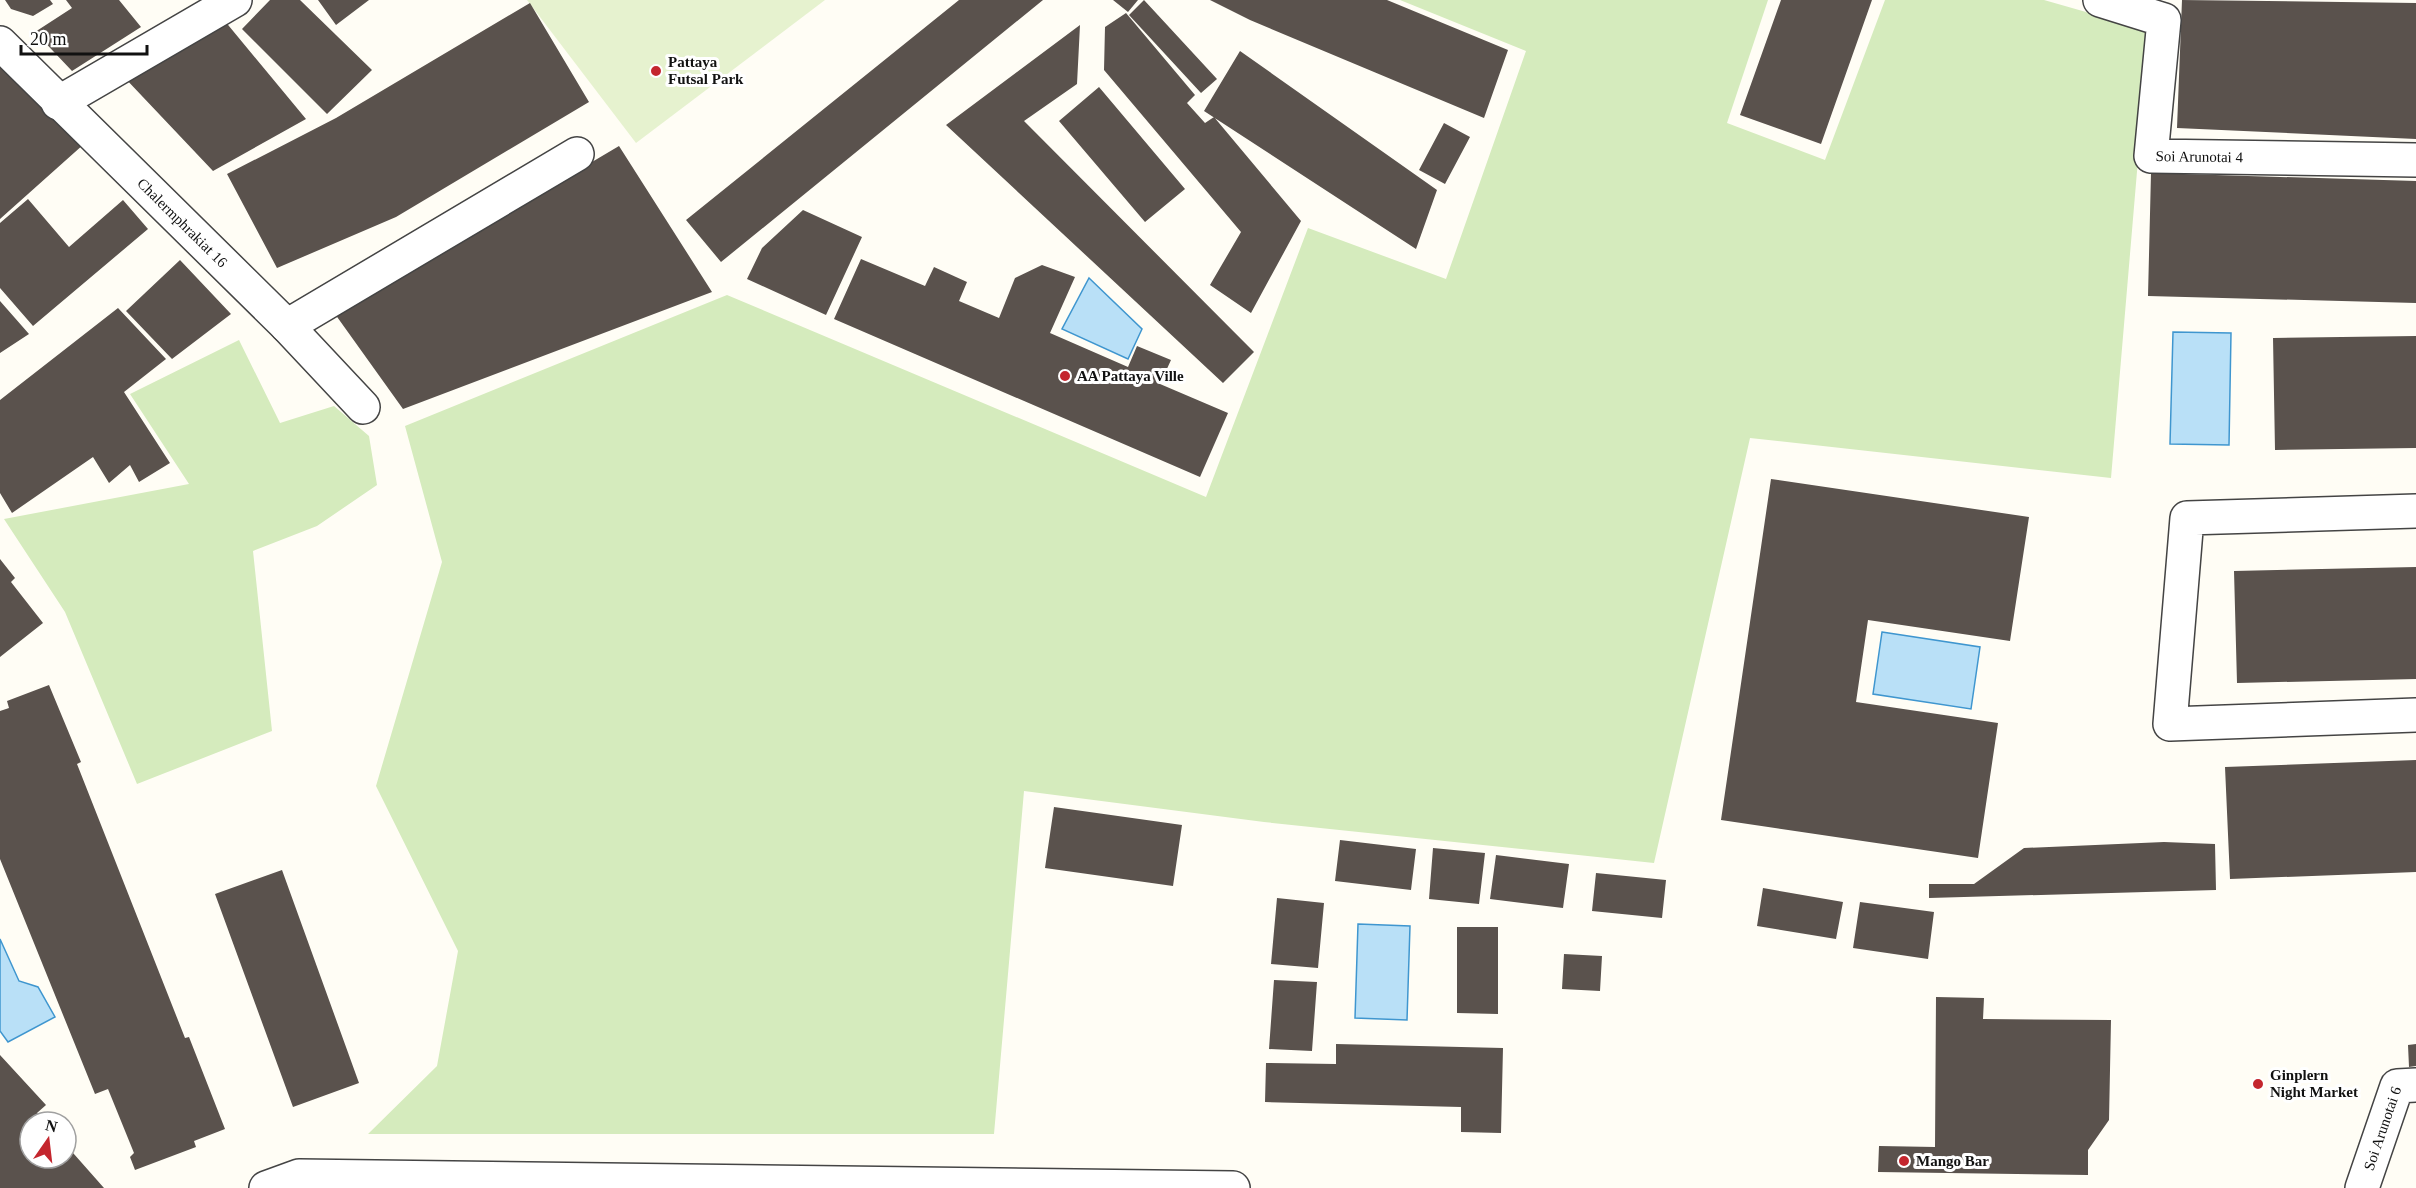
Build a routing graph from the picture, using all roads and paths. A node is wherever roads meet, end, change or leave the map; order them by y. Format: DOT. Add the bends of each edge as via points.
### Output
graph roads {
  1 [pos="235,0"];
  2 [pos="2100,0"];
  3 [pos="0,44"];
  4 [pos="58,103"];
  5 [pos="577,154"];
  6 [pos="2416,160"];
  7 [pos="287,326"];
  8 [pos="363,407"];
  9 [pos="2416,511"];
  10 [pos="2416,715"];
  11 [pos="2416,1085"];
  12 [pos="266,1188"];
  13 [pos="1233,1188"];
  14 [pos="2362,1188"];
  1 -- 4 [label="street"];
  2 -- 6 [label="street, Soi Arunotai 4" via="2164,20 2151,156"];
  3 -- 4 [label="street, Chalermphrakiat 16"];
  4 -- 7 [label="street, Chalermphrakiat 16"];
  5 -- 7 [label="street"];
  7 -- 8 [label="street, Chalermphrakiat 16"];
  9 -- 10 [label="street" via="2187,518 2170,724"];
  11 -- 14 [label="street, Soi Arunotai 6" via="2397,1086"];
  12 -- 13 [label="street" via="299,1176"];
}
